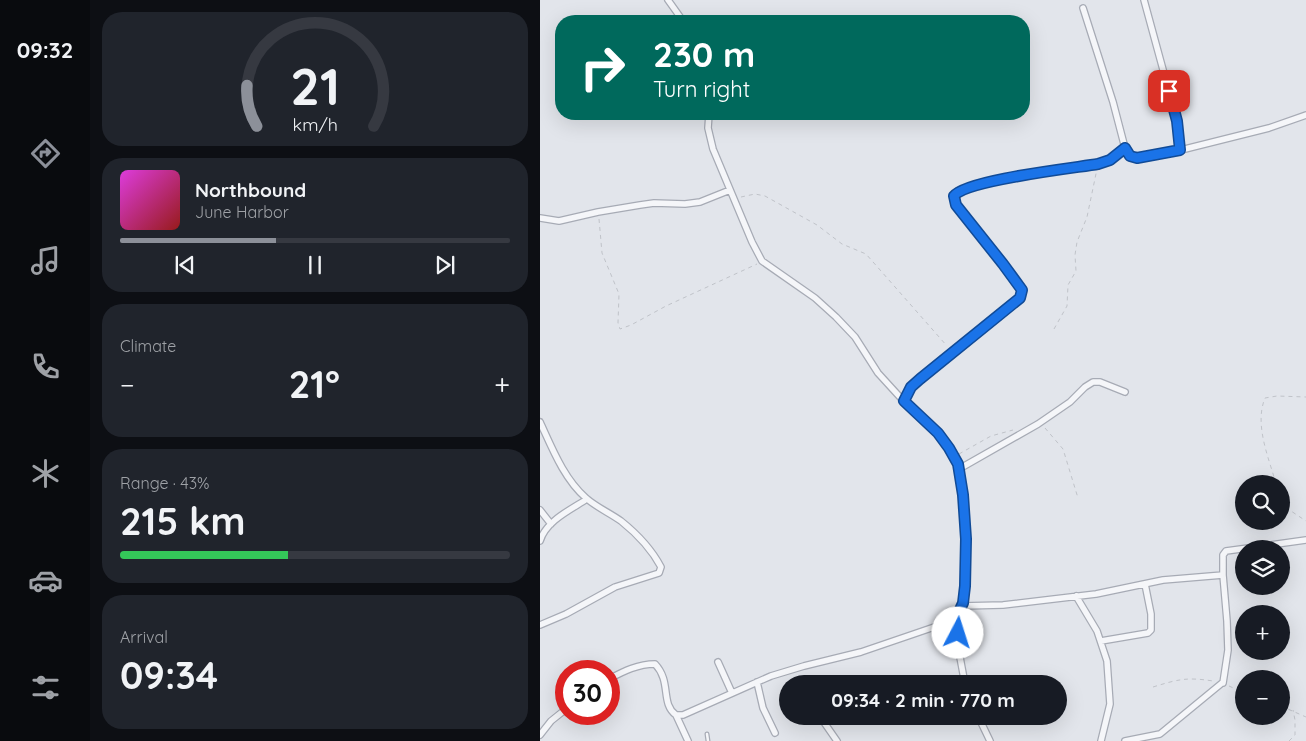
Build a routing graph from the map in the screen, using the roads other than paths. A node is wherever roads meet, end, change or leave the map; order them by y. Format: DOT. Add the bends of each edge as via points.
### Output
graph roads {
  1 [pos="668,0"];
  2 [pos="1144,0"];
  3 [pos="1083,8"];
  4 [pos="679,15"];
  5 [pos="1306,116"];
  6 [pos="709,120"];
  7 [pos="1125,148"];
  8 [pos="1180,150"];
  9 [pos="730,190"];
  10 [pos="540,218"];
  11 [pos="891,388"];
  12 [pos="910,389"];
  13 [pos="1126,392"];
  14 [pos="904,401"];
  15 [pos="540,422"];
  16 [pos="959,469"];
  17 [pos="587,499"];
  18 [pos="540,510"];
  19 [pos="550,524"];
  20 [pos="1306,540"];
  21 [pos="540,541"];
  22 [pos="1223,575"];
  23 [pos="1145,584"];
  24 [pos="1076,596"];
  25 [pos="962,606"];
  26 [pos="958,614"];
  27 [pos="540,625"];
  28 [pos="1101,641"];
  29 [pos="718,662"];
  30 [pos="620,672"];
  31 [pos="963,675"];
  32 [pos="757,682"];
  33 [pos="732,692"];
  34 [pos="676,715"];
  35 [pos="555,719"];
  36 [pos="826,725"];
  37 [pos="982,725"];
  38 [pos="775,733"];
  39 [pos="707,734"];
  40 [pos="540,735"];
  41 [pos="688,741"];
  42 [pos="708,741"];
  43 [pos="837,741"];
  44 [pos="990,741"];
  45 [pos="1101,741"];
  46 [pos="1125,741"];
  1 -- 4 [label="street"];
  2 -- 8 [label="street" via="1177,121"];
  3 -- 7 [label="street"];
  5 -- 8 [label="street"];
  6 -- 9 [label="street" via="714,149"];
  7 -- 8 [label="street" via="1130,156 1137,158"];
  7 -- 12 [label="street" via="1110,160 1098,164 1015,176 957,191 954,196 956,205 1013,277 1022,294"];
  9 -- 10 [label="street" via="700,202 654,203 559,221"];
  9 -- 11 [label="street" via="762,261 798,285 836,317"];
  11 -- 12 [label="street"];
  11 -- 14 [label="street"];
  12 -- 14 [label="street"];
  13 -- 16 [label="street" via="1093,382 1038,424"];
  14 -- 16 [label="street" via="938,433"];
  15 -- 17 [label="street" via="560,464"];
  16 -- 25 [label="street" via="966,539"];
  17 -- 19 [label="street"];
  17 -- 27 [label="street" via="638,536 659,563 659,573 615,587"];
  18 -- 19 [label="street"];
  19 -- 21 [label="street"];
  20 -- 22 [label="street" via="1226,551"];
  22 -- 23 [label="street"];
  22 -- 46 [label="street" via="1228,621 1223,683 1160,734"];
  23 -- 24 [label="street"];
  23 -- 28 [label="street" via="1151,630"];
  24 -- 25 [label="street" via="1003,605"];
  24 -- 28 [label="street"];
  25 -- 26 [label="street"];
  26 -- 31 [label="street"];
  26 -- 32 [label="street" via="946,624"];
  28 -- 45 [label="street" via="1107,662 1110,704"];
  29 -- 33 [label="street"];
  30 -- 34 [label="street" via="643,664 655,664 662,671 668,704"];
  32 -- 33 [label="street"];
  32 -- 38 [label="street" via="763,708"];
  33 -- 34 [label="street" via="683,715"];
  34 -- 41 [label="street"];
  35 -- 40 [label="street"];
  36 -- 43 [label="street"];
  37 -- 44 [label="street"];
  39 -- 42 [label="lane"];
}
